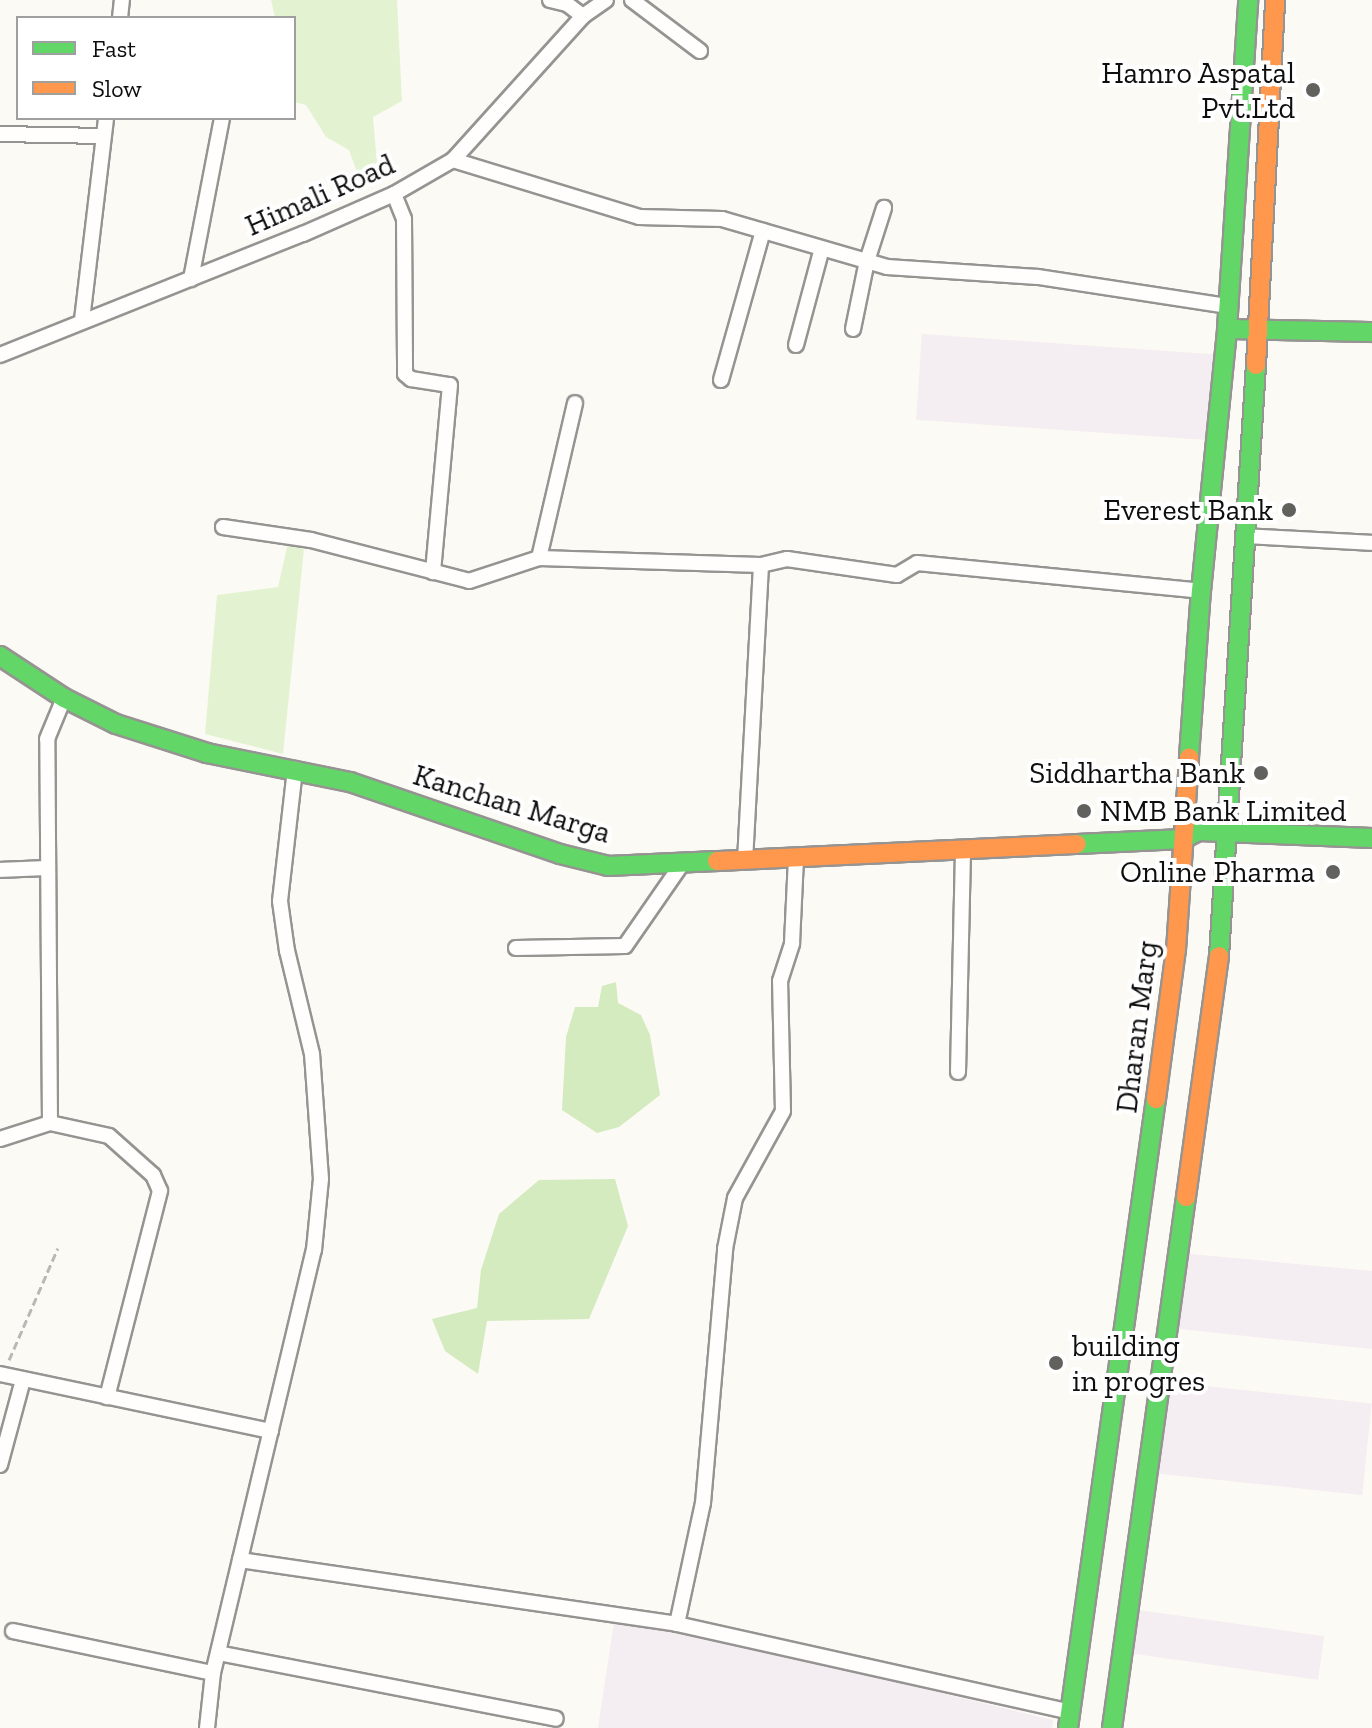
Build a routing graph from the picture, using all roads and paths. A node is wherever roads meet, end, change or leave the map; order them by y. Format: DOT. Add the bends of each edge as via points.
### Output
graph roads {
  1 [pos="550,0"];
  2 [pos="606,0"];
  3 [pos="632,0"];
  4 [pos="1248,0"];
  5 [pos="1275,0"];
  6 [pos="583,16"];
  7 [pos="700,51"];
  8 [pos="106,120"];
  9 [pos="222,120"];
  10 [pos="0,134"];
  11 [pos="103,136"];
  12 [pos="453,160"];
  13 [pos="394,194"];
  14 [pos="884,208"];
  15 [pos="763,231"];
  16 [pos="822,248"];
  17 [pos="867,261"];
  18 [pos="191,279"];
  19 [pos="1228,306"];
  20 [pos="82,320"];
  21 [pos="853,329"];
  22 [pos="1227,329"];
  23 [pos="1258,331"];
  24 [pos="1372,332"];
  25 [pos="796,345"];
  26 [pos="0,355"];
  27 [pos="721,380"];
  28 [pos="575,403"];
  29 [pos="223,527"];
  30 [pos="1244,536"];
  31 [pos="1372,543"];
  32 [pos="539,558"];
  33 [pos="761,565"];
  34 [pos="433,572"];
  35 [pos="1201,591"];
  36 [pos="0,656"];
  37 [pos="64,698"];
  38 [pos="295,769"];
  39 [pos="1225,831"];
  40 [pos="1372,838"];
  41 [pos="1183,839"];
  42 [pos="963,850"];
  43 [pos="796,859"];
  44 [pos="745,861"];
  45 [pos="681,865"];
  46 [pos="46,868"];
  47 [pos="0,870"];
  48 [pos="516,948"];
  49 [pos="958,1072"];
  50 [pos="50,1123"];
  51 [pos="0,1139"];
  52 [pos="58,1248"];
  53 [pos="2,1374"];
  54 [pos="23,1380"];
  55 [pos="107,1397"];
  56 [pos="271,1431"];
  57 [pos="0,1465"];
  58 [pos="240,1560"];
  59 [pos="677,1624"];
  60 [pos="13,1631"];
  61 [pos="218,1653"];
  62 [pos="213,1673"];
  63 [pos="556,1719"];
  64 [pos="1069,1720"];
  65 [pos="207,1728"];
  66 [pos="1112,1728"];
  1 -- 6 [label="street"];
  2 -- 6 [label="street, Himali Road"];
  3 -- 7 [label="street"];
  4 -- 19 [label="main road, Dharan Marg"];
  5 -- 23 [label="main road"];
  6 -- 12 [label="street, Himali Road"];
  8 -- 11 [label="street"];
  9 -- 18 [label="street"];
  10 -- 11 [label="street"];
  11 -- 20 [label="street"];
  12 -- 13 [label="street, Himali Road"];
  12 -- 15 [label="street" via="639,217 722,219"];
  13 -- 18 [label="street, Himali Road"];
  13 -- 34 [label="street" via="404,219 405,374 450,385"];
  14 -- 17 [label="street"];
  15 -- 16 [label="street"];
  15 -- 27 [label="street"];
  16 -- 17 [label="street"];
  16 -- 25 [label="street"];
  17 -- 19 [label="street" via="887,267 1038,277"];
  17 -- 21 [label="street"];
  18 -- 20 [label="street, Himali Road"];
  19 -- 22 [label="main road, Dharan Marg"];
  20 -- 26 [label="street, Himali Road"];
  22 -- 23 [label="main road"];
  22 -- 35 [label="main road, Dharan Marg"];
  23 -- 24 [label="main road"];
  23 -- 30 [label="main road"];
  28 -- 32 [label="street"];
  29 -- 34 [label="street" via="311,540"];
  30 -- 31 [label="street"];
  30 -- 39 [label="main road"];
  32 -- 33 [label="street"];
  32 -- 34 [label="street" via="469,581"];
  33 -- 35 [label="street" via="787,559 897,575 917,563"];
  33 -- 44 [label="street"];
  35 -- 41 [label="main road, Dharan Marg"];
  36 -- 37 [label="main road, Kanchan Marga"];
  37 -- 38 [label="main road, Kanchan Marga" via="116,724 207,753"];
  37 -- 46 [label="street" via="47,739"];
  38 -- 45 [label="main road, Kanchan Marga" via="608,866"];
  38 -- 56 [label="street" via="280,901 312,1054 321,1179 314,1250"];
  39 -- 40 [label="main road, Kanchan Marga"];
  39 -- 41 [label="main road, Kanchan Marga" via="1199,831"];
  39 -- 66 [label="main road" via="1220,950 1207,1063"];
  41 -- 42 [label="main road, Kanchan Marga"];
  41 -- 64 [label="main road, Dharan Marg" via="1176,950"];
  42 -- 43 [label="main road, Kanchan Marga"];
  42 -- 49 [label="street"];
  43 -- 44 [label="main road, Kanchan Marga"];
  43 -- 59 [label="street" via="792,943 780,981 783,1111 735,1198 725,1249 703,1503"];
  44 -- 45 [label="main road, Kanchan Marga"];
  45 -- 48 [label="street" via="625,946"];
  46 -- 47 [label="street"];
  46 -- 50 [label="street"];
  50 -- 51 [label="street"];
  50 -- 55 [label="street" via="109,1136 153,1175 160,1191"];
  52 -- 53 [label="path"];
  53 -- 54 [label="street"];
  54 -- 55 [label="street"];
  54 -- 57 [label="street"];
  55 -- 56 [label="street"];
  56 -- 58 [label="street"];
  58 -- 59 [label="street"];
  58 -- 61 [label="street"];
  59 -- 64 [label="street"];
  60 -- 62 [label="street"];
  61 -- 62 [label="street"];
  61 -- 63 [label="street"];
  62 -- 65 [label="street"];
}
